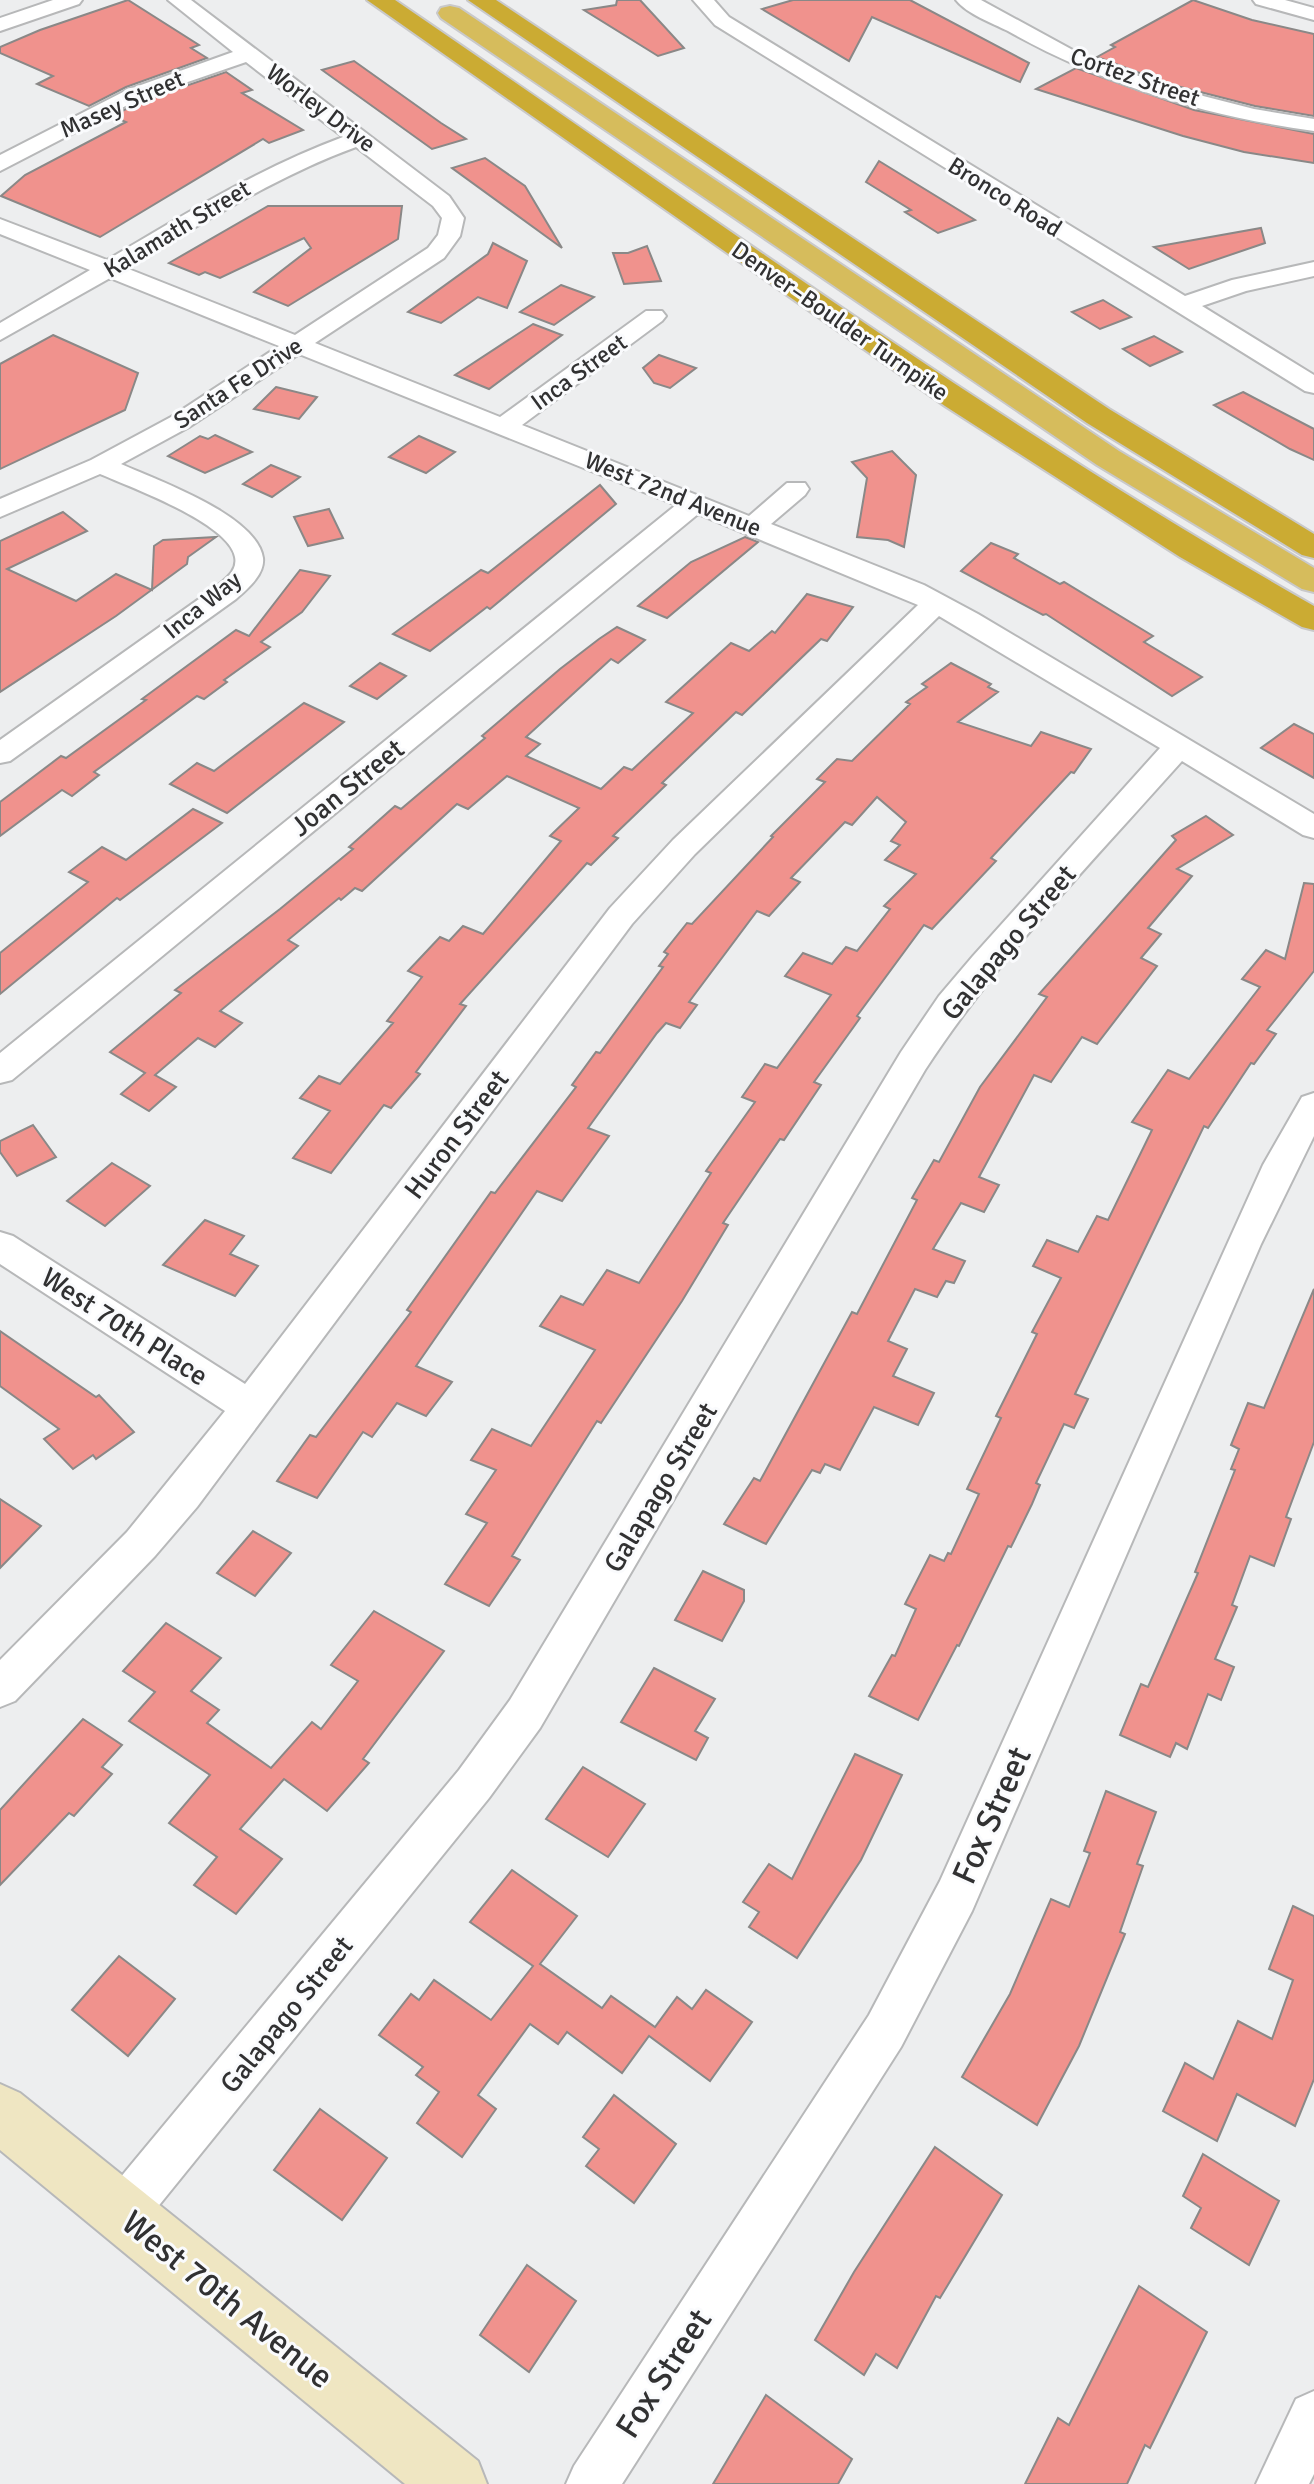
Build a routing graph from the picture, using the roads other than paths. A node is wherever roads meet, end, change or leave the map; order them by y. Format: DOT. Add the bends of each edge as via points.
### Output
graph roads {
  1 [pos="72,0"];
  2 [pos="178,0"];
  3 [pos="354,0"];
  4 [pos="379,0"];
  5 [pos="480,0"];
  6 [pos="703,0"];
  7 [pos="966,0"];
  8 [pos="1263,0"];
  9 [pos="438,4"];
  10 [pos="1314,14"];
  11 [pos="0,25"];
  12 [pos="248,54"];
  13 [pos="1314,125"];
  14 [pos="360,138"];
  15 [pos="0,164"];
  16 [pos="640,183"];
  17 [pos="453,224"];
  18 [pos="0,226"];
  19 [pos="1314,269"];
  20 [pos="109,270"];
  21 [pos="1183,305"];
  22 [pos="654,316"];
  23 [pos="0,333"];
  24 [pos="299,344"];
  25 [pos="1314,386"];
  26 [pos="503,427"];
  27 [pos="100,465"];
  28 [pos="796,489"];
  29 [pos="695,503"];
  30 [pos="0,509"];
  31 [pos="753,526"];
  32 [pos="1314,548"];
  33 [pos="1314,582"];
  34 [pos="937,602"];
  35 [pos="1314,620"];
  36 [pos="1177,748"];
  37 [pos="0,754"];
  38 [pos="1314,828"];
  39 [pos="0,1071"];
  40 [pos="1314,1106"];
  41 [pos="0,1246"];
  42 [pos="250,1407"];
  43 [pos="0,1688"];
  44 [pos="0,2113"];
  45 [pos="122,2213"];
  46 [pos="1314,2417"];
  47 [pos="455,2484"];
  48 [pos="592,2484"];
  49 [pos="1282,2484"];
  1 -- 11 [label="street"];
  2 -- 12 [label="street, Worley Drive"];
  3 -- 16 [label="highway"];
  4 -- 16 [label="highway, Denver–Boulder Turnpike"];
  5 -- 32 [label="highway" via="1087,410"];
  6 -- 21 [label="street, Bronco Road" via="722,21"];
  7 -- 13 [label="street, Cortez Street" via="1107,72 1201,101"];
  8 -- 10 [label="street"];
  9 -- 33 [label="highway" via="1108,458"];
  12 -- 14 [label="street, Worley Drive"];
  12 -- 15 [label="street, Masey Street" via="122,99"];
  14 -- 17 [label="street, Worley Drive" via="441,201"];
  14 -- 20 [label="street, Kalamath Street" via="286,166"];
  16 -- 35 [label="highway, Denver–Boulder Turnpike" via="1023,445"];
  17 -- 24 [label="street, Santa Fe Drive" via="436,253"];
  18 -- 20 [label="street, West 72nd Avenue"];
  19 -- 21 [label="street" via="1240,285"];
  20 -- 23 [label="street, Kalamath Street"];
  20 -- 24 [label="street, West 72nd Avenue"];
  21 -- 25 [label="street, Bronco Road"];
  22 -- 26 [label="street, Inca Street"];
  24 -- 26 [label="street, West 72nd Avenue"];
  24 -- 27 [label="street, Santa Fe Drive" via="210,403"];
  26 -- 29 [label="street, West 72nd Avenue"];
  27 -- 30 [label="street, Santa Fe Drive"];
  27 -- 37 [label="street, Inca Way" via="228,529 247,547 247,571 226,593"];
  28 -- 31 [label="street"];
  29 -- 31 [label="street, West 72nd Avenue"];
  29 -- 39 [label="street, Joan Street"];
  31 -- 34 [label="street, West 72nd Avenue"];
  34 -- 36 [label="street, West 72nd Avenue"];
  34 -- 42 [label="street, Huron Street" via="684,847 621,916"];
  36 -- 38 [label="street, West 72nd Avenue"];
  36 -- 45 [label="street, Galapago Street" via="951,1004 525,1714 474,1784"];
  40 -- 48 [label="street, Fox Street" via="1243,1244 956,1896 885,2031"];
  41 -- 42 [label="street, West 70th Place"];
  42 -- 43 [label="street, Huron Street" via="141,1544"];
  44 -- 45 [label="main road, West 70th Avenue"];
  45 -- 47 [label="main road, West 70th Avenue"];
  46 -- 49 [label="street"];
}
